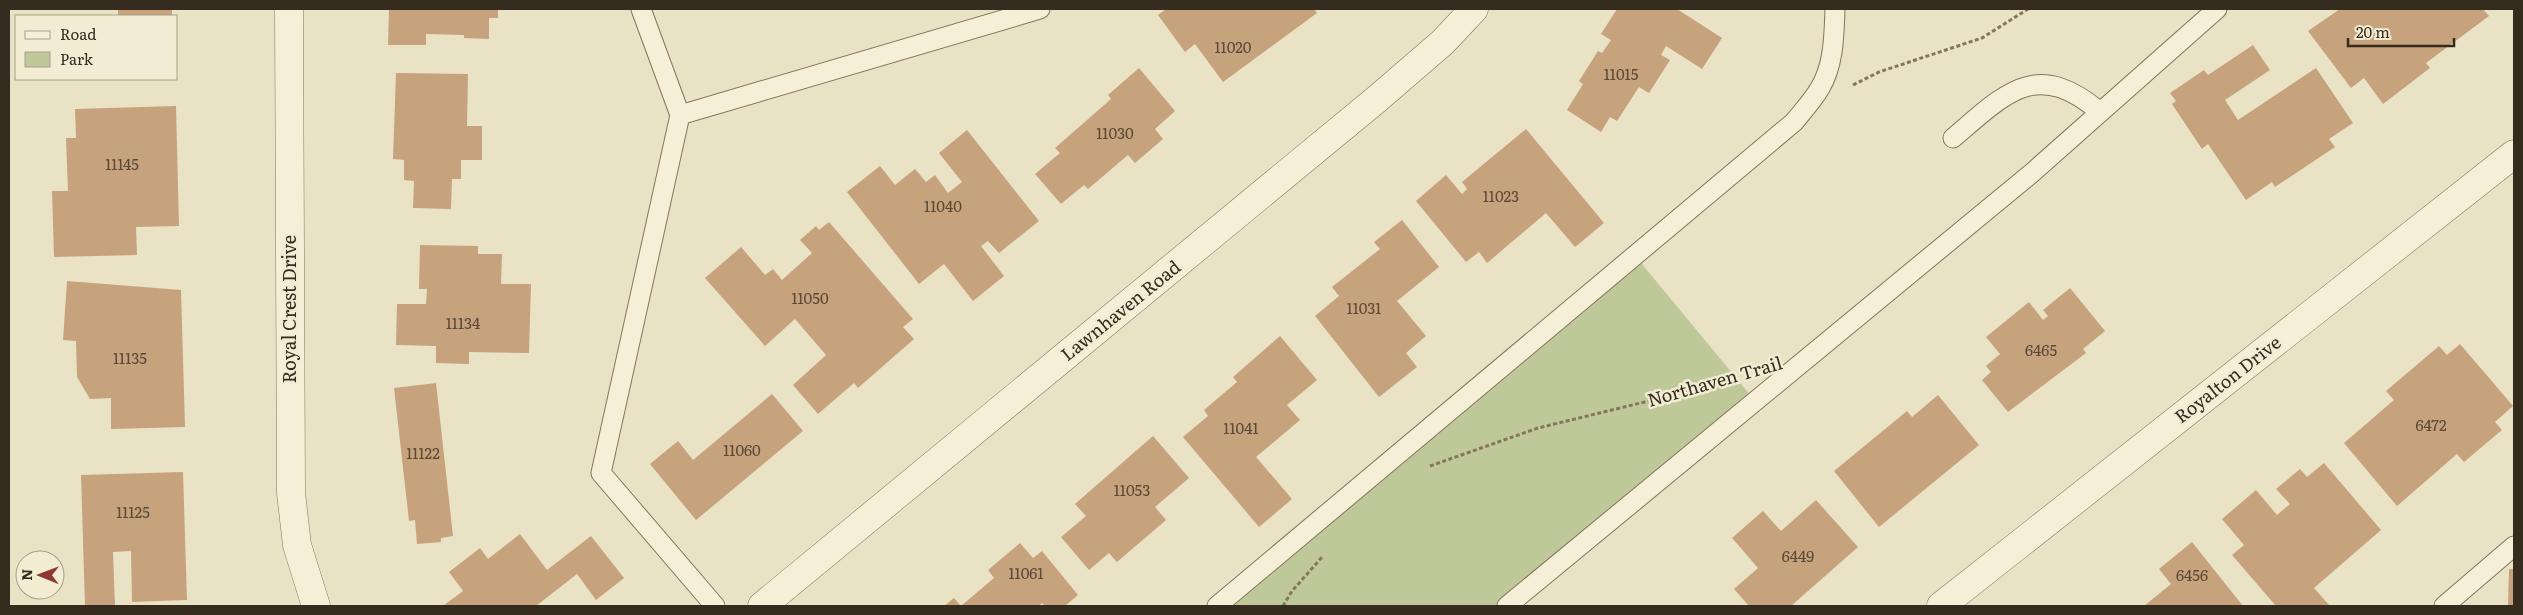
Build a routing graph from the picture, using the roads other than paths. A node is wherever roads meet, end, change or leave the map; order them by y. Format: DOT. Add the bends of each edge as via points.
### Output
graph roads {
  1 [pos="289,9"];
  2 [pos="641,9"];
  3 [pos="1040,9"];
  4 [pos="1474,9"];
  5 [pos="1835,9"];
  6 [pos="2217,9"];
  7 [pos="2100,112"];
  8 [pos="680,115"];
  9 [pos="1953,138"];
  10 [pos="2514,154"];
  11 [pos="2514,546"];
  12 [pos="1954,602"];
  13 [pos="316,606"];
  14 [pos="715,606"];
  15 [pos="762,606"];
  16 [pos="1217,606"];
  17 [pos="1507,606"];
  18 [pos="2444,606"];
  1 -- 13 [label="street, Royal Crest Drive" via="291,493 297,545"];
  2 -- 8 [label="lane"];
  3 -- 8 [label="lane"];
  4 -- 15 [label="street, Lawnhaven Road" via="1443,42 1377,99"];
  5 -- 16 [label="lane" via="1830,63 1821,87 1794,122"];
  6 -- 7 [label="lane"];
  7 -- 9 [label="lane" via="2057,85 2026,85 1998,100"];
  7 -- 17 [label="lane" via="2033,172"];
  8 -- 14 [label="lane" via="601,473"];
  10 -- 12 [label="street, Royalton Drive"];
  11 -- 18 [label="lane"];
}
